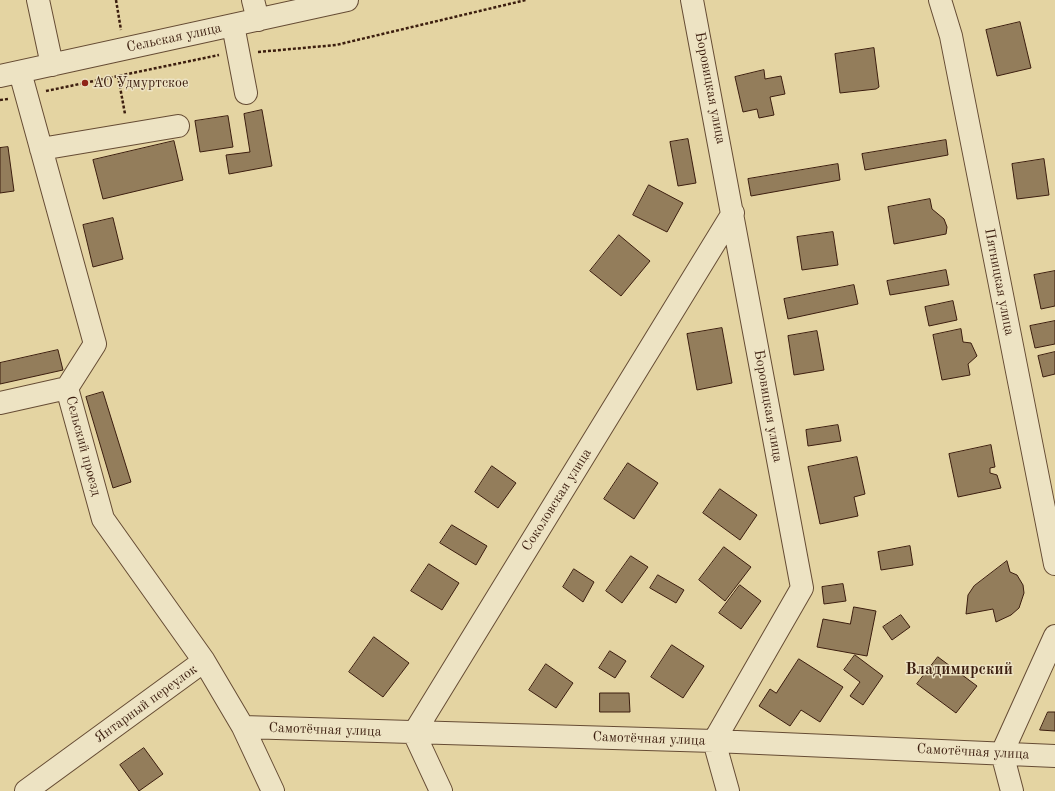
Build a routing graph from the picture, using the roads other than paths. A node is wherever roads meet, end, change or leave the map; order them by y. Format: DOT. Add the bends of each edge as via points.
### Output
graph roads {
  1 [pos="38,0"];
  2 [pos="347,0"];
  3 [pos="692,0"];
  4 [pos="940,0"];
  5 [pos="256,10"];
  6 [pos="233,25"];
  7 [pos="52,65"];
  8 [pos="10,74"];
  9 [pos="246,93"];
  10 [pos="178,126"];
  11 [pos="41,149"];
  12 [pos="733,213"];
  13 [pos="67,388"];
  14 [pos="0,404"];
  15 [pos="1055,564"];
  16 [pos="1055,636"];
  17 [pos="204,661"];
  18 [pos="243,727"];
  19 [pos="414,733"];
  20 [pos="714,741"];
  21 [pos="1002,753"];
  22 [pos="1055,756"];
  23 [pos="26,791"];
  24 [pos="273,791"];
  25 [pos="441,791"];
  26 [pos="728,791"];
  27 [pos="1012,791"];
  1 -- 7 [label="street"];
  2 -- 5 [label="street, Сельская улица"];
  3 -- 12 [label="street, Боровицкая улица"];
  4 -- 15 [label="street, Пятницкая улица" via="951,36"];
  5 -- 6 [label="street, Сельская улица"];
  6 -- 7 [label="street, Сельская улица"];
  6 -- 9 [label="street"];
  7 -- 8 [label="street, Сельская улица"];
  8 -- 11 [label="street, Сельский проезд" via="26,96"];
  10 -- 11 [label="street"];
  11 -- 13 [label="street, Сельский проезд" via="95,344"];
  12 -- 19 [label="street, Соколовская улица"];
  12 -- 20 [label="street, Боровицкая улица" via="802,588"];
  13 -- 14 [label="street"];
  13 -- 17 [label="street, Сельский проезд" via="102,519"];
  16 -- 21 [label="street"];
  17 -- 18 [label="street, Янтарный переулок"];
  17 -- 23 [label="street, Янтарный переулок"];
  18 -- 19 [label="street, Самотёчная улица"];
  18 -- 24 [label="street, Янтарный переулок"];
  19 -- 20 [label="street, Самотёчная улица"];
  19 -- 25 [label="street"];
  20 -- 21 [label="street, Самотёчная улица"];
  20 -- 26 [label="street"];
  21 -- 22 [label="street, Самотёчная улица"];
  21 -- 27 [label="street"];
}
